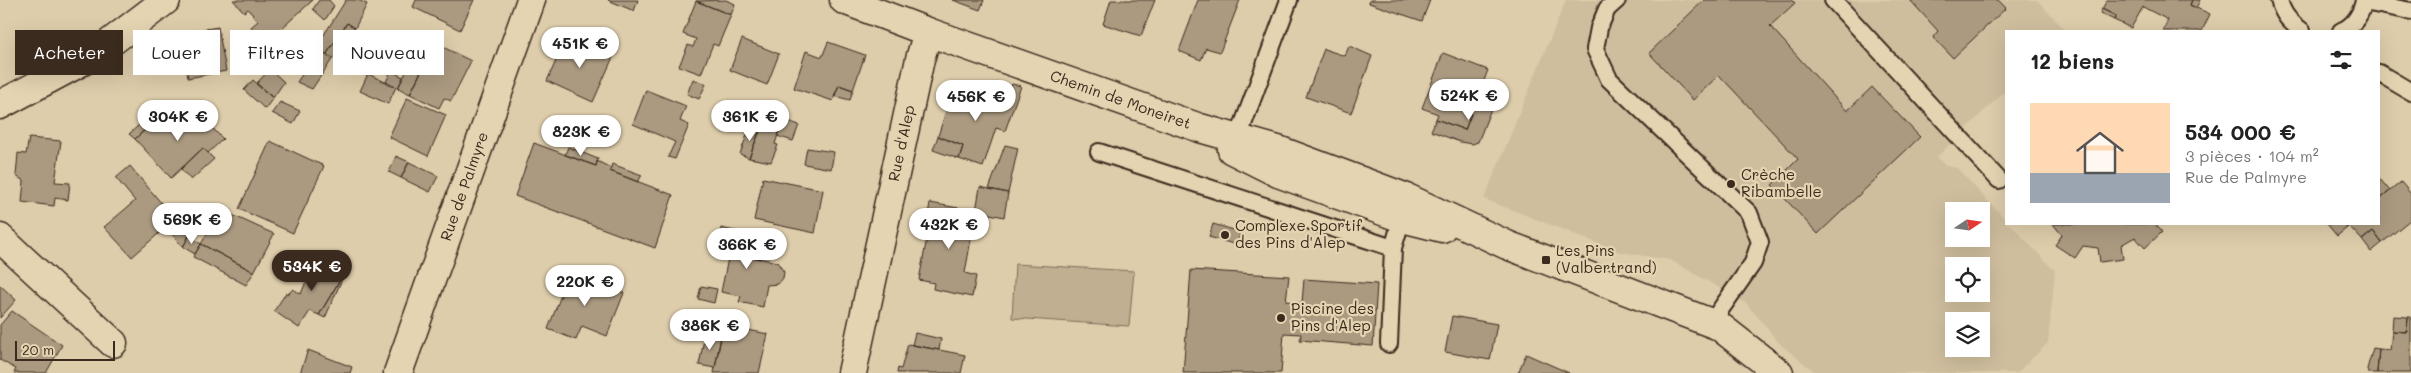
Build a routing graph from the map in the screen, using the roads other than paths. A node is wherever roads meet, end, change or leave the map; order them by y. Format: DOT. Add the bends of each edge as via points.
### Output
graph roads {
  1 [pos="166,0"];
  2 [pos="531,0"];
  3 [pos="844,0"];
  4 [pos="1289,0"];
  5 [pos="1617,0"];
  6 [pos="1833,0"];
  7 [pos="2279,0"];
  8 [pos="2364,1"];
  9 [pos="2411,11"];
  10 [pos="2300,30"];
  11 [pos="2345,30"];
  12 [pos="928,32"];
  13 [pos="2380,73"];
  14 [pos="2411,92"];
  15 [pos="0,105"];
  16 [pos="1236,144"];
  17 [pos="1099,152"];
  18 [pos="1999,180"];
  19 [pos="1402,218"];
  20 [pos="0,238"];
  21 [pos="1507,245"];
  22 [pos="1393,248"];
  23 [pos="1711,323"];
  24 [pos="113,344"];
  25 [pos="1389,344"];
  26 [pos="398,373"];
  27 [pos="852,373"];
  28 [pos="1779,373"];
  1 -- 15 [label="main road" via="94,55"];
  2 -- 26 [label="main road, Rue de Palmyre"];
  3 -- 12 [label="main road, Chemin de Moneiret"];
  4 -- 16 [label="lane"];
  5 -- 23 [label="lane" via="1607,9 1595,49 1609,79 1749,213 1760,242 1753,263"];
  6 -- 18 [label="lane"];
  7 -- 10 [label="lane" via="2282,12"];
  8 -- 9 [label="lane"];
  8 -- 11 [label="lane" via="2354,22"];
  12 -- 16 [label="main road, Chemin de Moneiret" via="1200,128"];
  12 -- 27 [label="main road, Rue d'Alep"];
  13 -- 14 [label="lane"];
  16 -- 19 [label="main road, Chemin de Moneiret" via="1278,173"];
  16 -- 21 [label="main road, Chemin de Moneiret" via="1281,151 1407,198"];
  17 -- 22 [label="lane"];
  19 -- 21 [label="main road, Chemin de Moneiret"];
  19 -- 22 [label="lane"];
  20 -- 24 [label="main road"];
  21 -- 23 [label="main road, Chemin de Moneiret"];
  22 -- 25 [label="lane"];
  23 -- 28 [label="main road, Chemin de Moneiret"];
}
